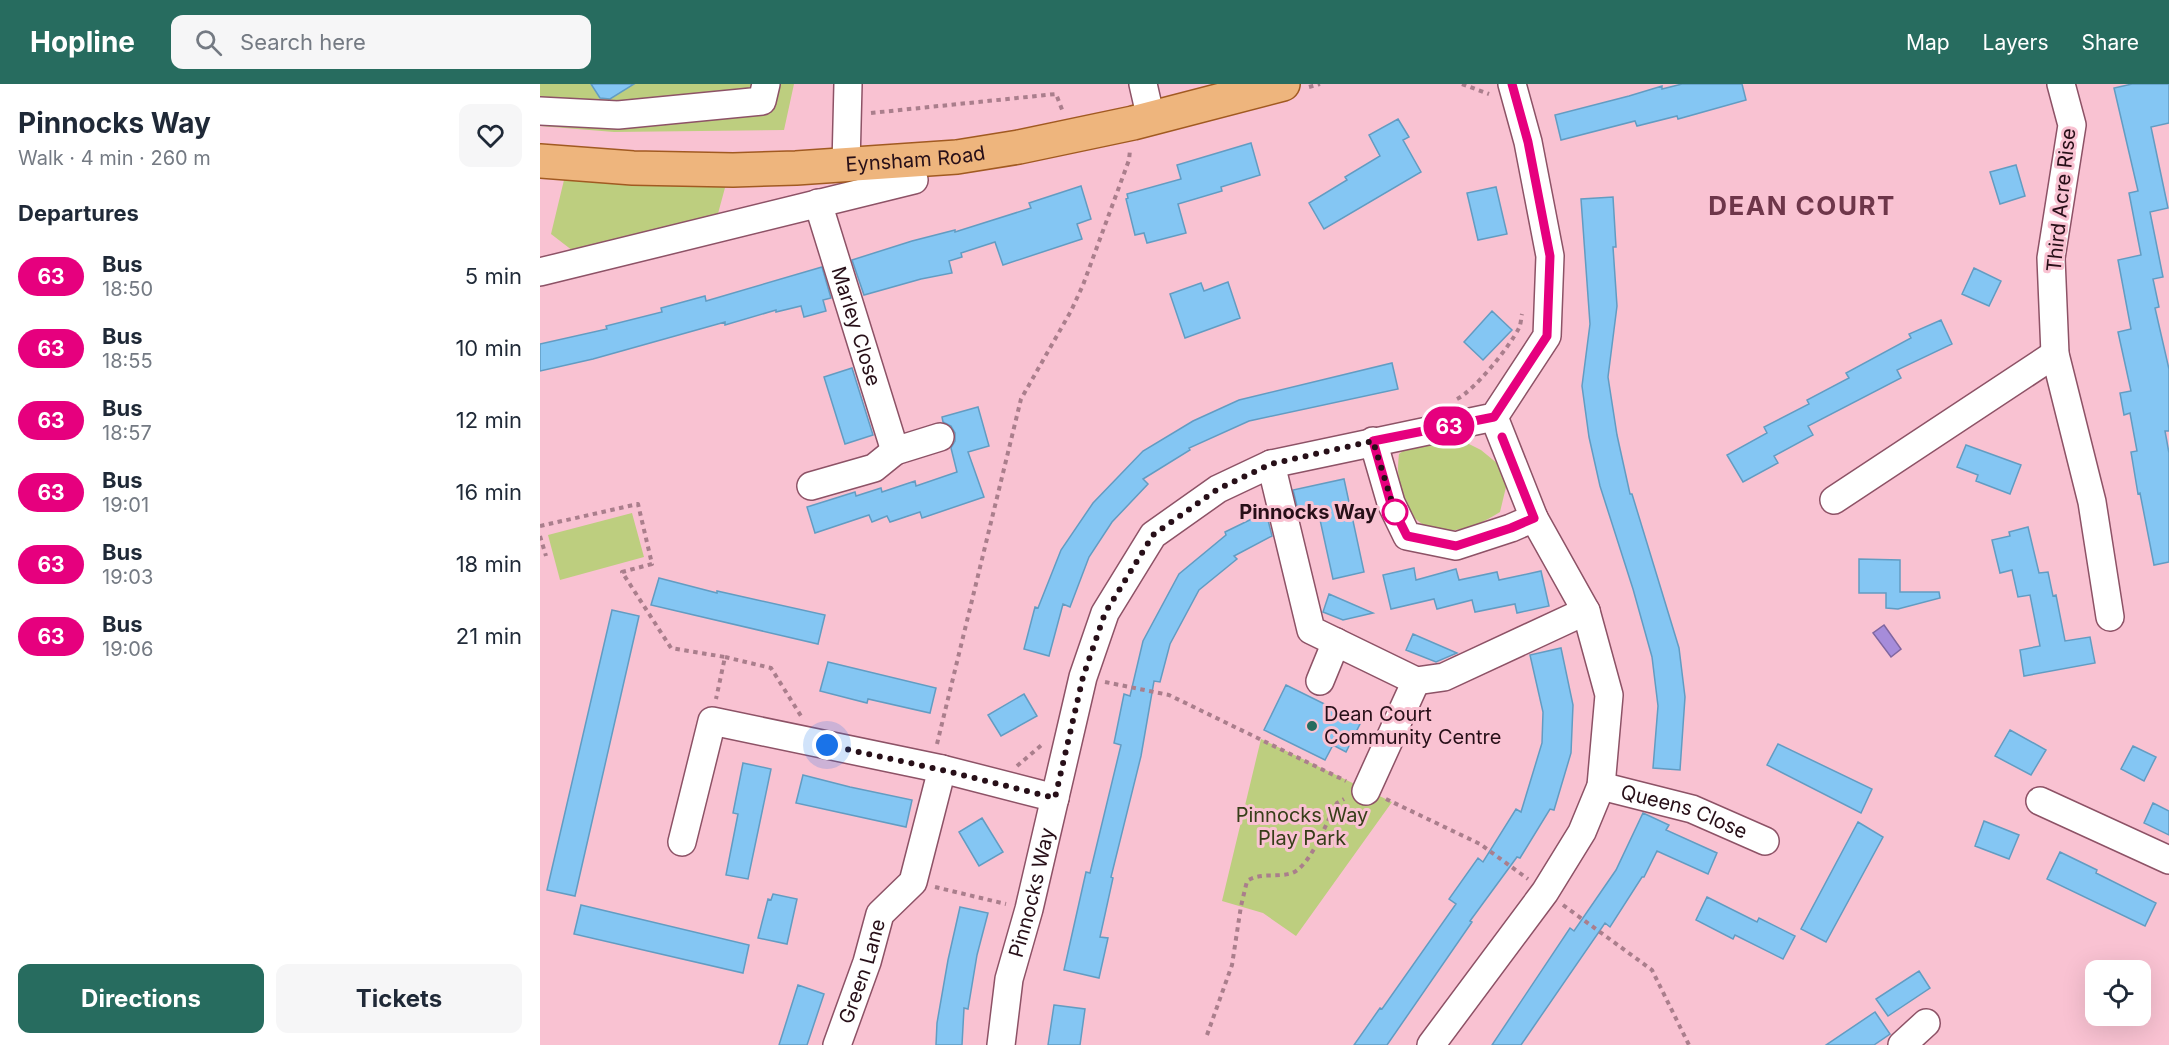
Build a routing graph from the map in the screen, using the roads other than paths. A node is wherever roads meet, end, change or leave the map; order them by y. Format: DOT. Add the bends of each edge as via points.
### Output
graph roads {
  1 [pos="766,84"];
  2 [pos="849,84"];
  3 [pos="1143,84"];
  4 [pos="1283,84"];
  5 [pos="1512,84"];
  6 [pos="2061,84"];
  7 [pos="540,111"];
  8 [pos="1142,121"];
  9 [pos="540,161"];
  10 [pos="846,165"];
  11 [pos="914,180"];
  12 [pos="818,203"];
  13 [pos="540,272"];
  14 [pos="2055,354"];
  15 [pos="1494,417"];
  16 [pos="940,437"];
  17 [pos="1373,441"];
  18 [pos="895,451"];
  19 [pos="1271,464"];
  20 [pos="812,486"];
  21 [pos="1834,500"];
  22 [pos="1534,518"];
  23 [pos="1586,611"];
  24 [pos="2110,617"];
  25 [pos="1336,642"];
  26 [pos="1320,681"];
  27 [pos="1416,681"];
  28 [pos="942,770"];
  29 [pos="1601,786"];
  30 [pos="1366,791"];
  31 [pos="1055,798"];
  32 [pos="2040,801"];
  33 [pos="1766,841"];
  34 [pos="682,842"];
  35 [pos="2169,860"];
  36 [pos="1926,1023"];
  37 [pos="837,1045"];
  38 [pos="1002,1045"];
  39 [pos="1431,1045"];
  40 [pos="1902,1045"];
  1 -- 7 [label="street" via="762,101 618,115"];
  2 -- 10 [label="street"];
  3 -- 8 [label="street"];
  4 -- 8 [label="main road, Eynsham Road"];
  5 -- 15 [label="street" via="1528,142 1550,256 1547,336"];
  6 -- 14 [label="street, Third Acre Rise" via="2072,125 2051,258"];
  8 -- 10 [label="main road, Eynsham Road" via="957,157"];
  9 -- 10 [label="main road, Eynsham Road" via="689,170"];
  11 -- 12 [label="street, Eynsham Road"];
  12 -- 13 [label="street, Eynsham Road"];
  12 -- 18 [label="street, Marley Close"];
  14 -- 21 [label="street"];
  14 -- 24 [label="street, Third Acre Rise" via="2092,502"];
  15 -- 17 [label="street, Pinnocks Way"];
  15 -- 22 [label="street"];
  16 -- 18 [label="street"];
  17 -- 19 [label="street, Pinnocks Way"];
  17 -- 22 [label="street" via="1391,504 1407,536 1456,546"];
  18 -- 20 [label="street" via="874,468"];
  19 -- 25 [label="street" via="1311,630"];
  19 -- 31 [label="street, Pinnocks Way" via="1218,489 1153,535 1105,613 1083,677"];
  22 -- 23 [label="street"];
  23 -- 27 [label="street" via="1444,677"];
  23 -- 29 [label="street" via="1609,695"];
  25 -- 26 [label="street"];
  25 -- 27 [label="street"];
  27 -- 30 [label="street"];
  28 -- 31 [label="street"];
  28 -- 34 [label="street" via="712,721"];
  28 -- 37 [label="street, Green Lane" via="914,882 880,914"];
  29 -- 33 [label="street, Queens Close" via="1692,809"];
  29 -- 39 [label="street" via="1582,832 1545,892"];
  31 -- 38 [label="street, Pinnocks Way" via="1009,979"];
  32 -- 35 [label="street"];
  36 -- 40 [label="street"];
}
